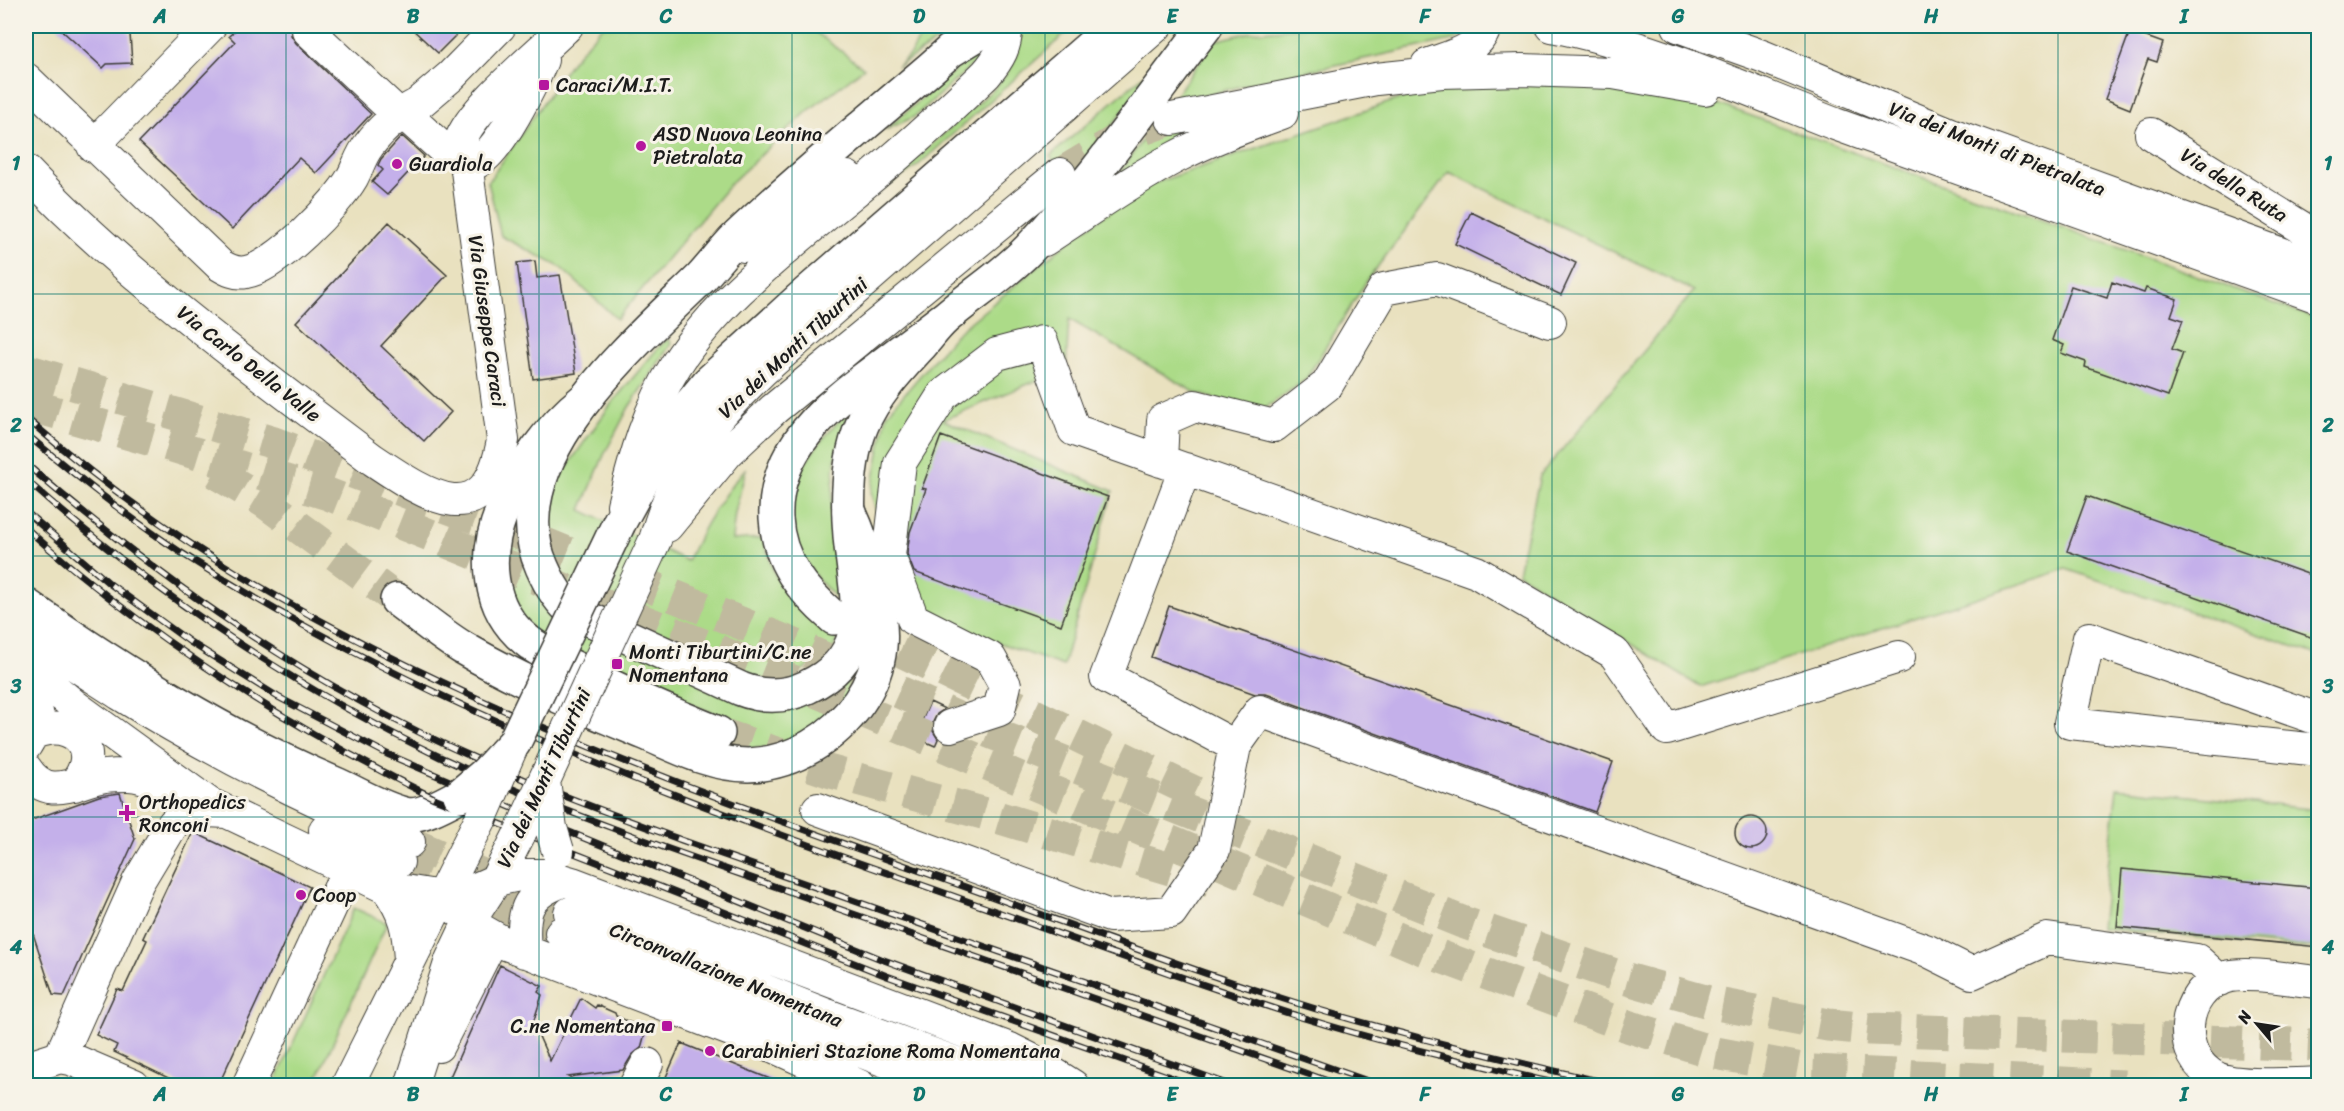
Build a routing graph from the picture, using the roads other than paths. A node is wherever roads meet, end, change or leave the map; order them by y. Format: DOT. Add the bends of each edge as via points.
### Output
graph roads {
  1 [pos="210,26"];
  2 [pos="500,26"];
  3 [pos="1006,26"];
  4 [pos="1114,26"];
  5 [pos="1156,26"];
  6 [pos="1206,26"];
  7 [pos="1552,26"];
  8 [pos="1678,26"];
  9 [pos="1485,29"];
  10 [pos="308,30"];
  11 [pos="979,33"];
  12 [pos="557,36"];
  13 [pos="1387,78"];
  14 [pos="26,79"];
  15 [pos="411,113"];
  16 [pos="1810,114"];
  17 [pos="1172,119"];
  18 [pos="924,129"];
  19 [pos="2151,134"];
  20 [pos="93,146"];
  21 [pos="455,153"];
  22 [pos="26,171"];
  23 [pos="1060,174"];
  24 [pos="2319,234"];
  25 [pos="1026,251"];
  26 [pos="2319,267"];
  27 [pos="702,277"];
  28 [pos="2319,297"];
  29 [pos="942,320"];
  30 [pos="1550,322"];
  31 [pos="585,399"];
  32 [pos="1173,465"];
  33 [pos="493,477"];
  34 [pos="849,511"];
  35 [pos="619,523"];
  36 [pos="655,540"];
  37 [pos="397,600"];
  38 [pos="26,605"];
  39 [pos="834,618"];
  40 [pos="26,630"];
  41 [pos="26,657"];
  42 [pos="1899,657"];
  43 [pos="26,665"];
  44 [pos="26,698"];
  45 [pos="2319,719"];
  46 [pos="950,726"];
  47 [pos="718,733"];
  48 [pos="28,740"];
  49 [pos="1234,746"];
  50 [pos="2319,750"];
  51 [pos="26,769"];
  52 [pos="118,776"];
  53 [pos="544,782"];
  54 [pos="66,787"];
  55 [pos="26,800"];
  56 [pos="471,806"];
  57 [pos="216,807"];
  58 [pos="818,809"];
  59 [pos="400,852"];
  60 [pos="348,870"];
  61 [pos="496,880"];
  62 [pos="138,882"];
  63 [pos="442,897"];
  64 [pos="566,903"];
  65 [pos="481,929"];
  66 [pos="525,952"];
  67 [pos="410,959"];
  68 [pos="2219,980"];
  69 [pos="2319,982"];
  70 [pos="60,1057"];
  71 [pos="26,1068"];
  72 [pos="816,1075"];
  73 [pos="414,1079"];
  74 [pos="940,1083"];
  75 [pos="2319,1083"];
  76 [pos="134,1086"];
  77 [pos="248,1086"];
  78 [pos="347,1086"];
  79 [pos="860,1086"];
  80 [pos="1018,1086"];
  81 [pos="1073,1086"];
  1 -- 20 [label="street"];
  2 -- 15 [label="street"];
  3 -- 18 [label="street" via="1004,46 992,67"];
  4 -- 35 [label="main road, Via dei Monti Tiburtini" via="708,383 671,428"];
  5 -- 36 [label="street, Via dei Monti Tiburtini" via="731,401 708,427 682,468"];
  6 -- 25 [label="main road" via="1091,179"];
  7 -- 16 [label="street, Via dei Monti di Pietralata" via="1670,60"];
  8 -- 26 [label="street, Via dei Monti di Pietralata" via="1762,56 1951,134"];
  9 -- 13 [label="street" via="1469,48"];
  10 -- 15 [label="street"];
  11 -- 27 [label="main road" via="932,66 755,221"];
  12 -- 21 [label="street" via="490,151 477,163"];
  13 -- 16 [label="street, Via dei Monti di Pietralata" via="1522,70 1613,73 1695,86"];
  13 -- 17 [label="street"];
  13 -- 25 [label="street" via="1247,125 1178,156"];
  14 -- 20 [label="street"];
  15 -- 20 [label="street" via="369,145 338,198 298,239 259,267 245,272 232,272 220,265"];
  15 -- 21 [label="street"];
  16 -- 28 [label="street, Via dei Monti di Pietralata"];
  18 -- 27 [label="street" via="786,216"];
  18 -- 35 [label="street" via="738,291 697,336 677,364 651,414 633,463"];
  19 -- 24 [label="street, Via della Ruta" via="2304,229"];
  21 -- 33 [label="street, Via Giuseppe Caraci" via="503,440"];
  22 -- 33 [label="street, Via Carlo Della Valle" via="131,272 386,468 434,495 458,500 473,498"];
  23 -- 36 [label="street" via="774,409 728,452"];
  25 -- 29 [label="main road"];
  27 -- 31 [label="main road" via="632,344"];
  29 -- 34 [label="main road" via="884,388 862,423 854,450"];
  29 -- 39 [label="main road" via="825,411 798,442 782,474 776,511 784,556 798,582"];
  30 -- 32 [label="street" via="1437,279 1384,289 1327,385 1274,426 1195,406 1163,420"];
  31 -- 34 [label="main road" via="554,449 533,506 532,535 546,577 572,611 741,689 770,696 801,690 832,671 850,648 858,620"];
  31 -- 47 [label="main road" via="555,428 506,500 492,546 490,568 495,594 510,623 527,641 641,702"];
  32 -- 42 [label="street" via="1476,572 1614,653 1667,729"];
  32 -- 46 [label="street" via="1074,430 1042,342 997,354 943,394 900,463 889,556 913,619 990,658 1005,685 999,710"];
  32 -- 49 [label="street" via="1106,677"];
  34 -- 37 [label="main road" via="866,555 875,596 880,645 877,664 864,694 843,722 817,743 772,762 748,765 710,759 563,699 461,647"];
  35 -- 56 [label="main road, Via dei Monti Tiburtini, bridge" via="514,743 486,773"];
  36 -- 53 [label="street, Via dei Monti Tiburtini, bridge"];
  38 -- 59 [label="main road" via="87,647 236,736 308,772"];
  40 -- 59 [label="street" via="72,663 208,746"];
  41 -- 59 [label="street" via="135,728 228,782 325,830"];
  43 -- 57 [label="street" via="76,707"];
  44 -- 48 [label="street" via="39,716"];
  45 -- 50 [label="street" via="2089,638 2070,723"];
  48 -- 54 [label="street" via="53,727 78,737 86,759 81,775"];
  49 -- 58 [label="street" via="1214,850 1171,912 1110,916"];
  49 -- 68 [label="street" via="1260,711 1928,951 1972,973 2047,939 2197,960"];
  51 -- 54 [label="street" via="38,782"];
  52 -- 54 [label="street"];
  52 -- 57 [label="street" via="144,778"];
  52 -- 62 [label="street" via="148,793 156,808 152,838"];
  53 -- 61 [label="street, Via dei Monti Tiburtini, bridge"];
  53 -- 64 [label="street, bridge"];
  54 -- 55 [label="street"];
  56 -- 59 [label="main road, Via dei Monti Tiburtini" via="432,808"];
  56 -- 63 [label="street, Via dei Monti Tiburtini"];
  57 -- 60 [label="street"];
  57 -- 62 [label="street" via="182,815"];
  59 -- 60 [label="street"];
  59 -- 63 [label="street"];
  59 -- 67 [label="street" via="396,900 406,921"];
  60 -- 77 [label="street"];
  61 -- 63 [label="street" via="469,892"];
  61 -- 64 [label="street" via="545,875"];
  61 -- 65 [label="street, Via dei Monti Tiburtini"];
  62 -- 70 [label="street"];
  63 -- 65 [label="street"];
  63 -- 67 [label="street, Via dei Monti Tiburtini"];
  64 -- 66 [label="street" via="538,892 527,906"];
  64 -- 74 [label="street, Circonvallazione Nomentana"];
  64 -- 80 [label="street, Circonvallazione Nomentana" via="822,1013"];
  64 -- 81 [label="street" via="1010,1049"];
  65 -- 66 [label="street"];
  65 -- 73 [label="street, Via dei Monti Tiburtini" via="451,960"];
  66 -- 72 [label="street" via="661,1003"];
  67 -- 78 [label="street, Via dei Monti Tiburtini"];
  68 -- 69 [label="street" via="2239,976"];
  68 -- 75 [label="street" via="2198,997 2188,1019 2190,1046 2202,1066 2217,1078 2237,1083"];
  70 -- 71 [label="street"];
  70 -- 76 [label="street" via="83,1062"];
  72 -- 79 [label="street"];
}
